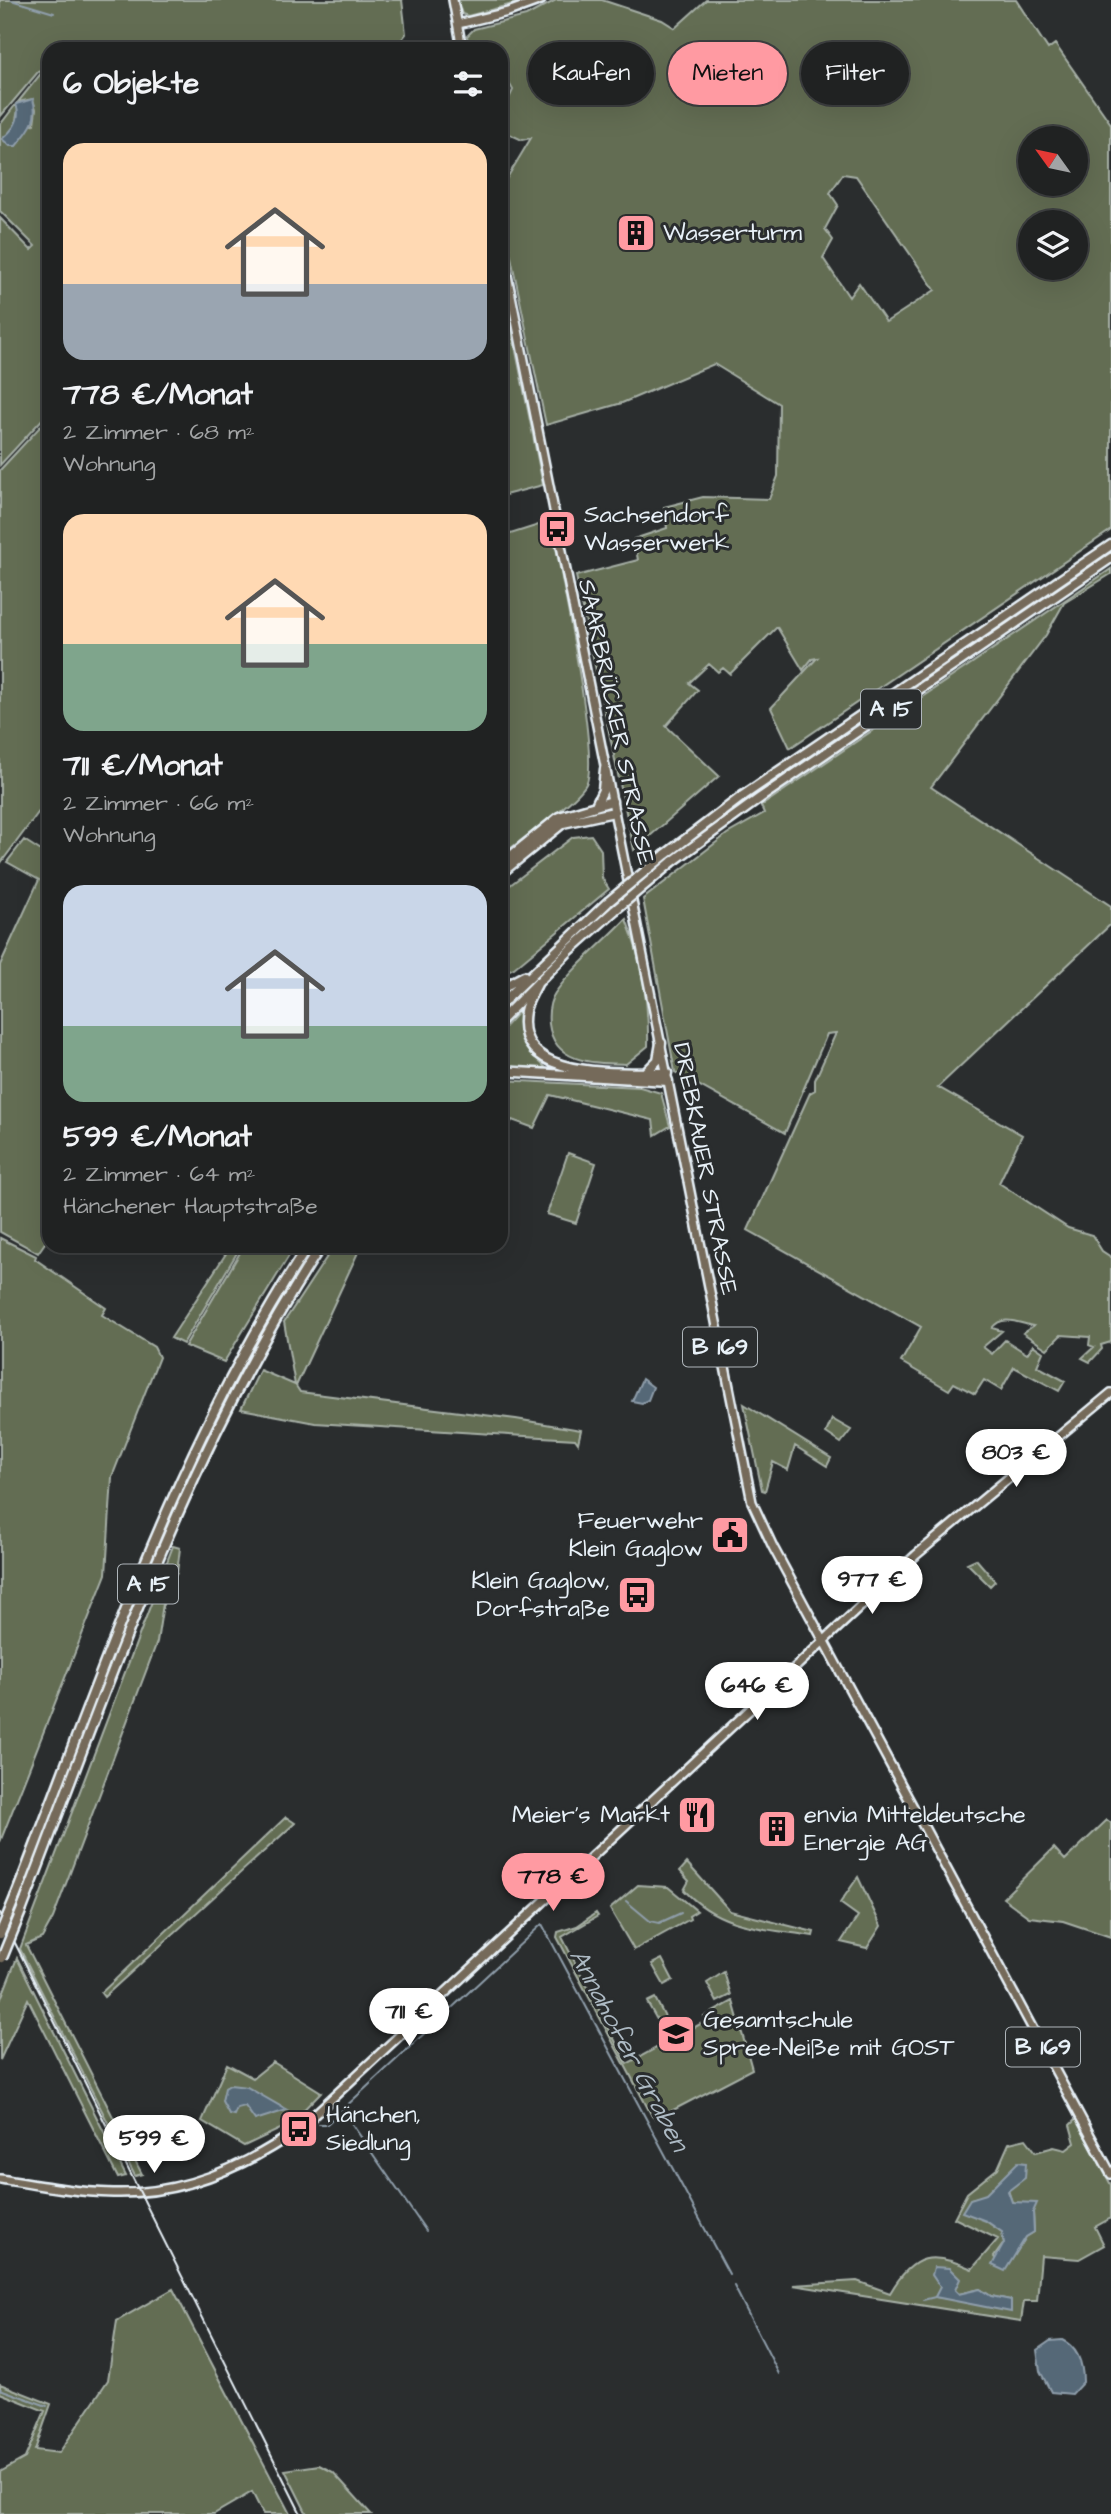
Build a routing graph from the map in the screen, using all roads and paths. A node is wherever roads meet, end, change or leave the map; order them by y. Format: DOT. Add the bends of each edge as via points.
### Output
graph roads {
  1 [pos="453,0"];
  2 [pos="541,0"];
  3 [pos="457,24"];
  4 [pos="461,42"];
  5 [pos="508,280"];
  6 [pos="1111,545"];
  7 [pos="1111,558"];
  8 [pos="605,769"];
  9 [pos="612,801"];
  10 [pos="596,805"];
  11 [pos="614,812"];
  12 [pos="508,858"];
  13 [pos="508,868"];
  14 [pos="629,883"];
  15 [pos="538,967"];
  16 [pos="538,982"];
  17 [pos="508,984"];
  18 [pos="508,997"];
  19 [pos="508,1013"];
  20 [pos="661,1043"];
  21 [pos="508,1071"];
  22 [pos="646,1072"];
  23 [pos="667,1077"];
  24 [pos="304,1253"];
  25 [pos="317,1253"];
  26 [pos="1111,1392"];
  27 [pos="826,1641"];
  28 [pos="0,1934"];
  29 [pos="1,1961"];
  30 [pos="1111,2174"];
  31 [pos="0,2179"];
  1 -- 3 [label="main road"];
  2 -- 3 [label="main road"];
  3 -- 4 [label="main road"];
  5 -- 8 [label="main road, SAARBRÜCKER STRASSE / B 169"];
  6 -- 15 [label="highway, A 15, bridge" via="753,789 608,902"];
  7 -- 16 [label="highway, A 15, bridge" via="672,862"];
  8 -- 9 [label="main road, SAARBRÜCKER STRASSE / B 169"];
  8 -- 10 [label="highway"];
  9 -- 10 [label="highway"];
  9 -- 11 [label="main road, SAARBRÜCKER STRASSE / B 169"];
  10 -- 12 [label="highway" via="559,817"];
  11 -- 13 [label="highway" via="563,823"];
  11 -- 14 [label="main road, SAARBRÜCKER STRASSE / B 169"];
  14 -- 20 [label="main road, DREBKAUER STRASSE / B 169"];
  15 -- 17 [label="highway"];
  15 -- 18 [label="highway, A 15"];
  16 -- 19 [label="highway, A 15"];
  16 -- 22 [label="highway" via="525,1009 525,1031 545,1059 572,1068"];
  20 -- 22 [label="highway" via="658,1060"];
  20 -- 23 [label="main road, DREBKAUER STRASSE / B 169"];
  21 -- 23 [label="highway"];
  22 -- 23 [label="highway"];
  23 -- 27 [label="main road, DREBKAUER STRASSE / B 169" via="752,1502"];
  24 -- 28 [label="highway, A 15, bridge" via="236,1366 189,1458"];
  25 -- 29 [label="highway, A 15, bridge" via="264,1339 200,1462 140,1603"];
  26 -- 27 [label="main road" via="922,1550"];
  27 -- 30 [label="main road, DREBKAUER STRASSE / B 169"];
  27 -- 31 [label="main road" via="325,2108 257,2157 214,2176 135,2192"];
}
